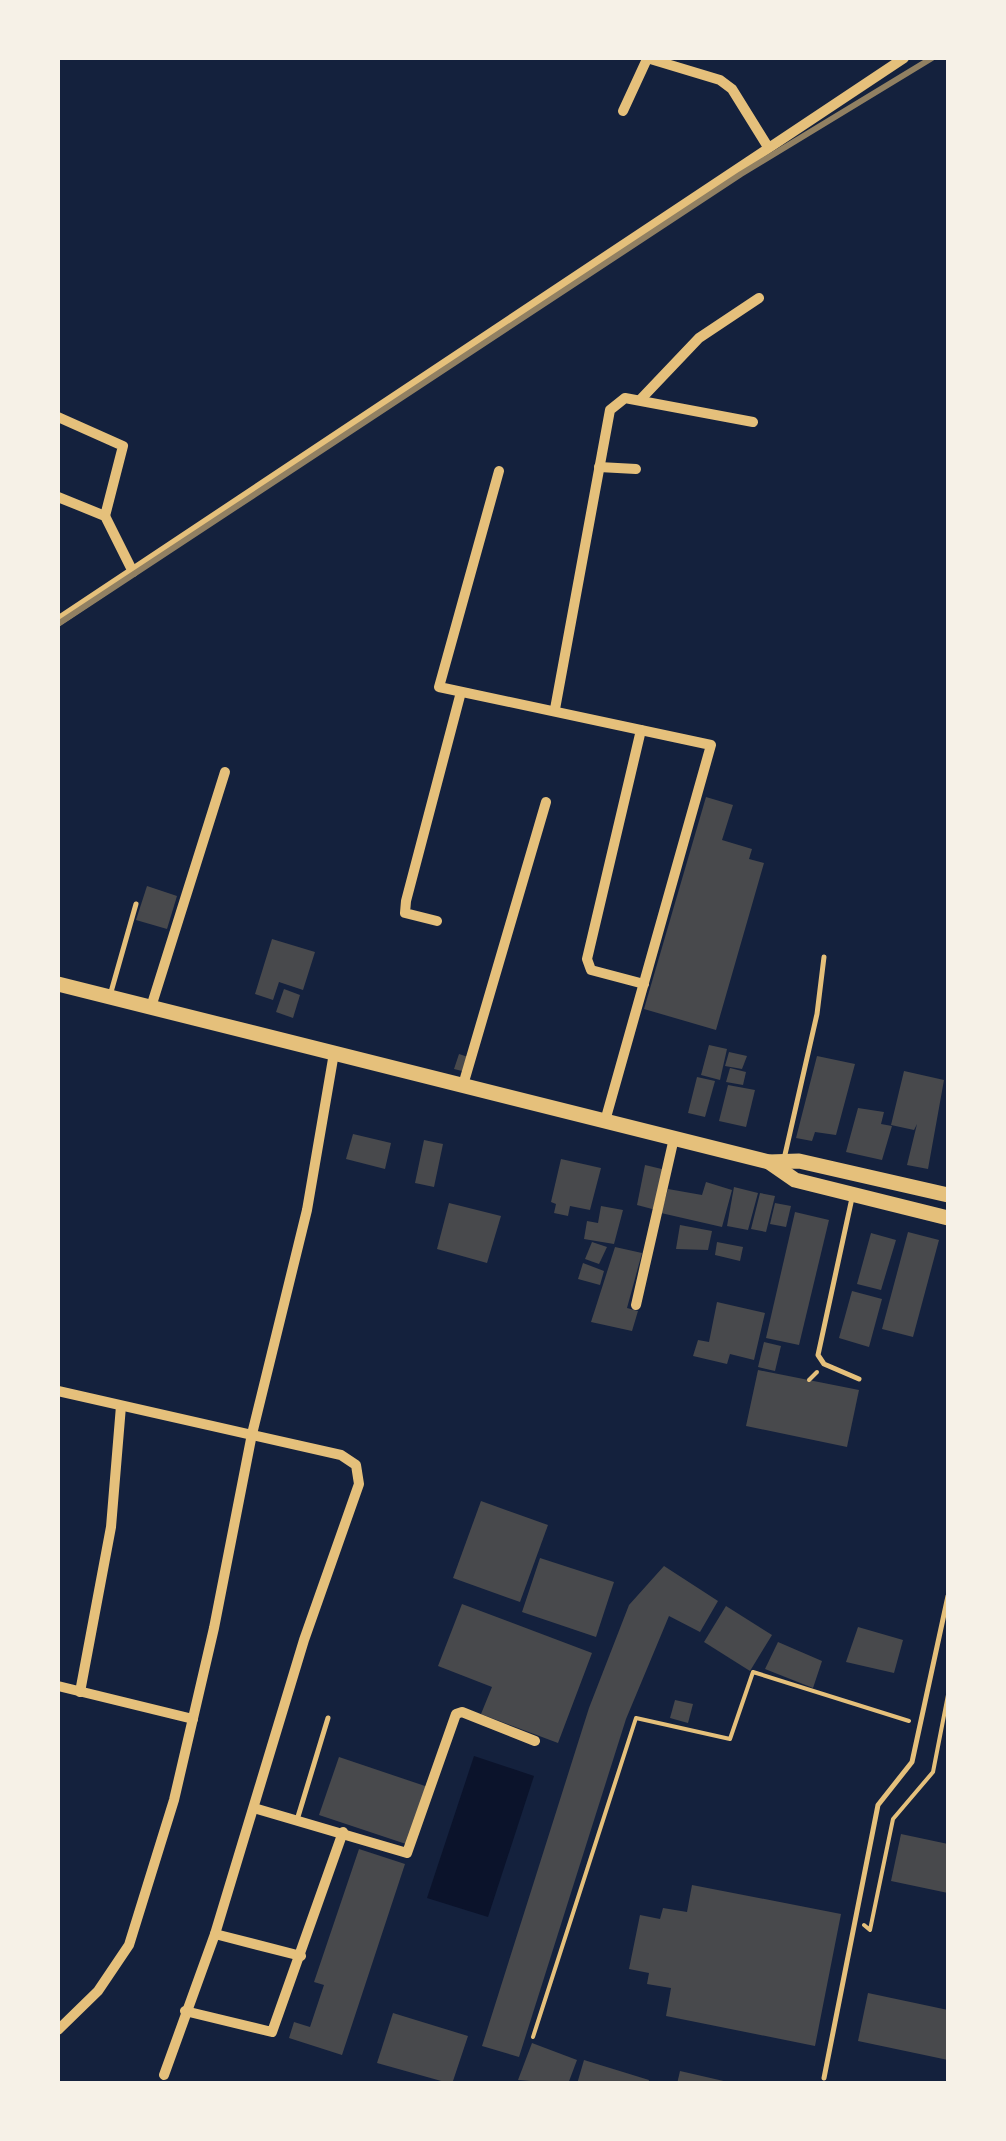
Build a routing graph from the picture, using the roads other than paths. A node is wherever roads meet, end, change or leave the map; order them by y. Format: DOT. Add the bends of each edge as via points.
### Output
graph roads {
  1 [pos="647,58"];
  2 [pos="904,58"];
  3 [pos="623,111"];
  4 [pos="768,148"];
  5 [pos="760,298"];
  6 [pos="640,400"];
  7 [pos="58,418"];
  8 [pos="754,422"];
  9 [pos="599,466"];
  10 [pos="636,469"];
  11 [pos="499,471"];
  12 [pos="58,497"];
  13 [pos="104,516"];
  14 [pos="134,572"];
  15 [pos="58,621"];
  16 [pos="461,692"];
  17 [pos="555,709"];
  18 [pos="641,730"];
  19 [pos="225,772"];
  20 [pos="546,802"];
  21 [pos="136,904"];
  22 [pos="437,921"];
  23 [pos="824,956"];
  24 [pos="58,984"];
  25 [pos="644,984"];
  26 [pos="110,998"];
  27 [pos="151,1007"];
  28 [pos="334,1053"];
  29 [pos="463,1084"];
  30 [pos="606,1121"];
  31 [pos="674,1138"];
  32 [pos="778,1165"];
  33 [pos="853,1195"];
  34 [pos="948,1195"];
  35 [pos="948,1218"];
  36 [pos="636,1305"];
  37 [pos="859,1379"];
  38 [pos="58,1391"];
  39 [pos="121,1406"];
  40 [pos="252,1434"];
  41 [pos="948,1596"];
  42 [pos="58,1686"];
  43 [pos="80,1692"];
  44 [pos="328,1718"];
  45 [pos="193,1719"];
  46 [pos="534,1741"];
  47 [pos="254,1808"];
  48 [pos="298,1820"];
  49 [pos="342,1832"];
  50 [pos="215,1934"];
  51 [pos="301,1956"];
  52 [pos="185,2011"];
  53 [pos="58,2030"];
  54 [pos="164,2075"];
  55 [pos="824,2078"];
  1 -- 3 [label="street"];
  1 -- 4 [label="street" via="720,80"];
  2 -- 4 [label="street"];
  4 -- 14 [label="street"];
  5 -- 6 [label="street" via="699,338"];
  6 -- 8 [label="street"];
  6 -- 9 [label="street" via="624,398 610,410"];
  7 -- 13 [label="street" via="123,446"];
  9 -- 10 [label="street"];
  9 -- 17 [label="street"];
  11 -- 16 [label="street" via="439,687"];
  12 -- 13 [label="street"];
  13 -- 14 [label="street"];
  14 -- 15 [label="street"];
  16 -- 17 [label="street"];
  16 -- 22 [label="street" via="406,901 405,913"];
  17 -- 18 [label="street"];
  18 -- 25 [label="street" via="587,959 591,970"];
  18 -- 25 [label="street" via="712,745"];
  19 -- 27 [label="street"];
  20 -- 29 [label="street"];
  21 -- 26 [label="lane"];
  23 -- 32 [label="lane" via="817,1014"];
  24 -- 26 [label="main road"];
  25 -- 30 [label="street"];
  26 -- 27 [label="main road"];
  27 -- 28 [label="main road"];
  28 -- 29 [label="main road"];
  28 -- 40 [label="street" via="307,1210"];
  29 -- 30 [label="main road"];
  30 -- 31 [label="main road"];
  31 -- 32 [label="main road"];
  31 -- 36 [label="street"];
  32 -- 33 [label="main road"];
  32 -- 34 [label="main road"];
  33 -- 35 [label="main road"];
  33 -- 37 [label="lane" via="818,1355"];
  38 -- 39 [label="street"];
  39 -- 40 [label="street"];
  39 -- 43 [label="street" via="111,1527"];
  40 -- 45 [label="street"];
  40 -- 47 [label="street" via="341,1455 356,1465 359,1484"];
  41 -- 55 [label="lane" via="912,1762 878,1805"];
  42 -- 43 [label="street"];
  43 -- 45 [label="street"];
  44 -- 48 [label="lane"];
  45 -- 53 [label="street" via="129,1946"];
  46 -- 49 [label="street" via="456,1714 410,1851"];
  47 -- 48 [label="street"];
  47 -- 50 [label="street"];
  48 -- 49 [label="street"];
  49 -- 51 [label="street"];
  50 -- 51 [label="street"];
  50 -- 52 [label="street"];
  51 -- 52 [label="street" via="272,2032"];
  52 -- 54 [label="street"];
}
